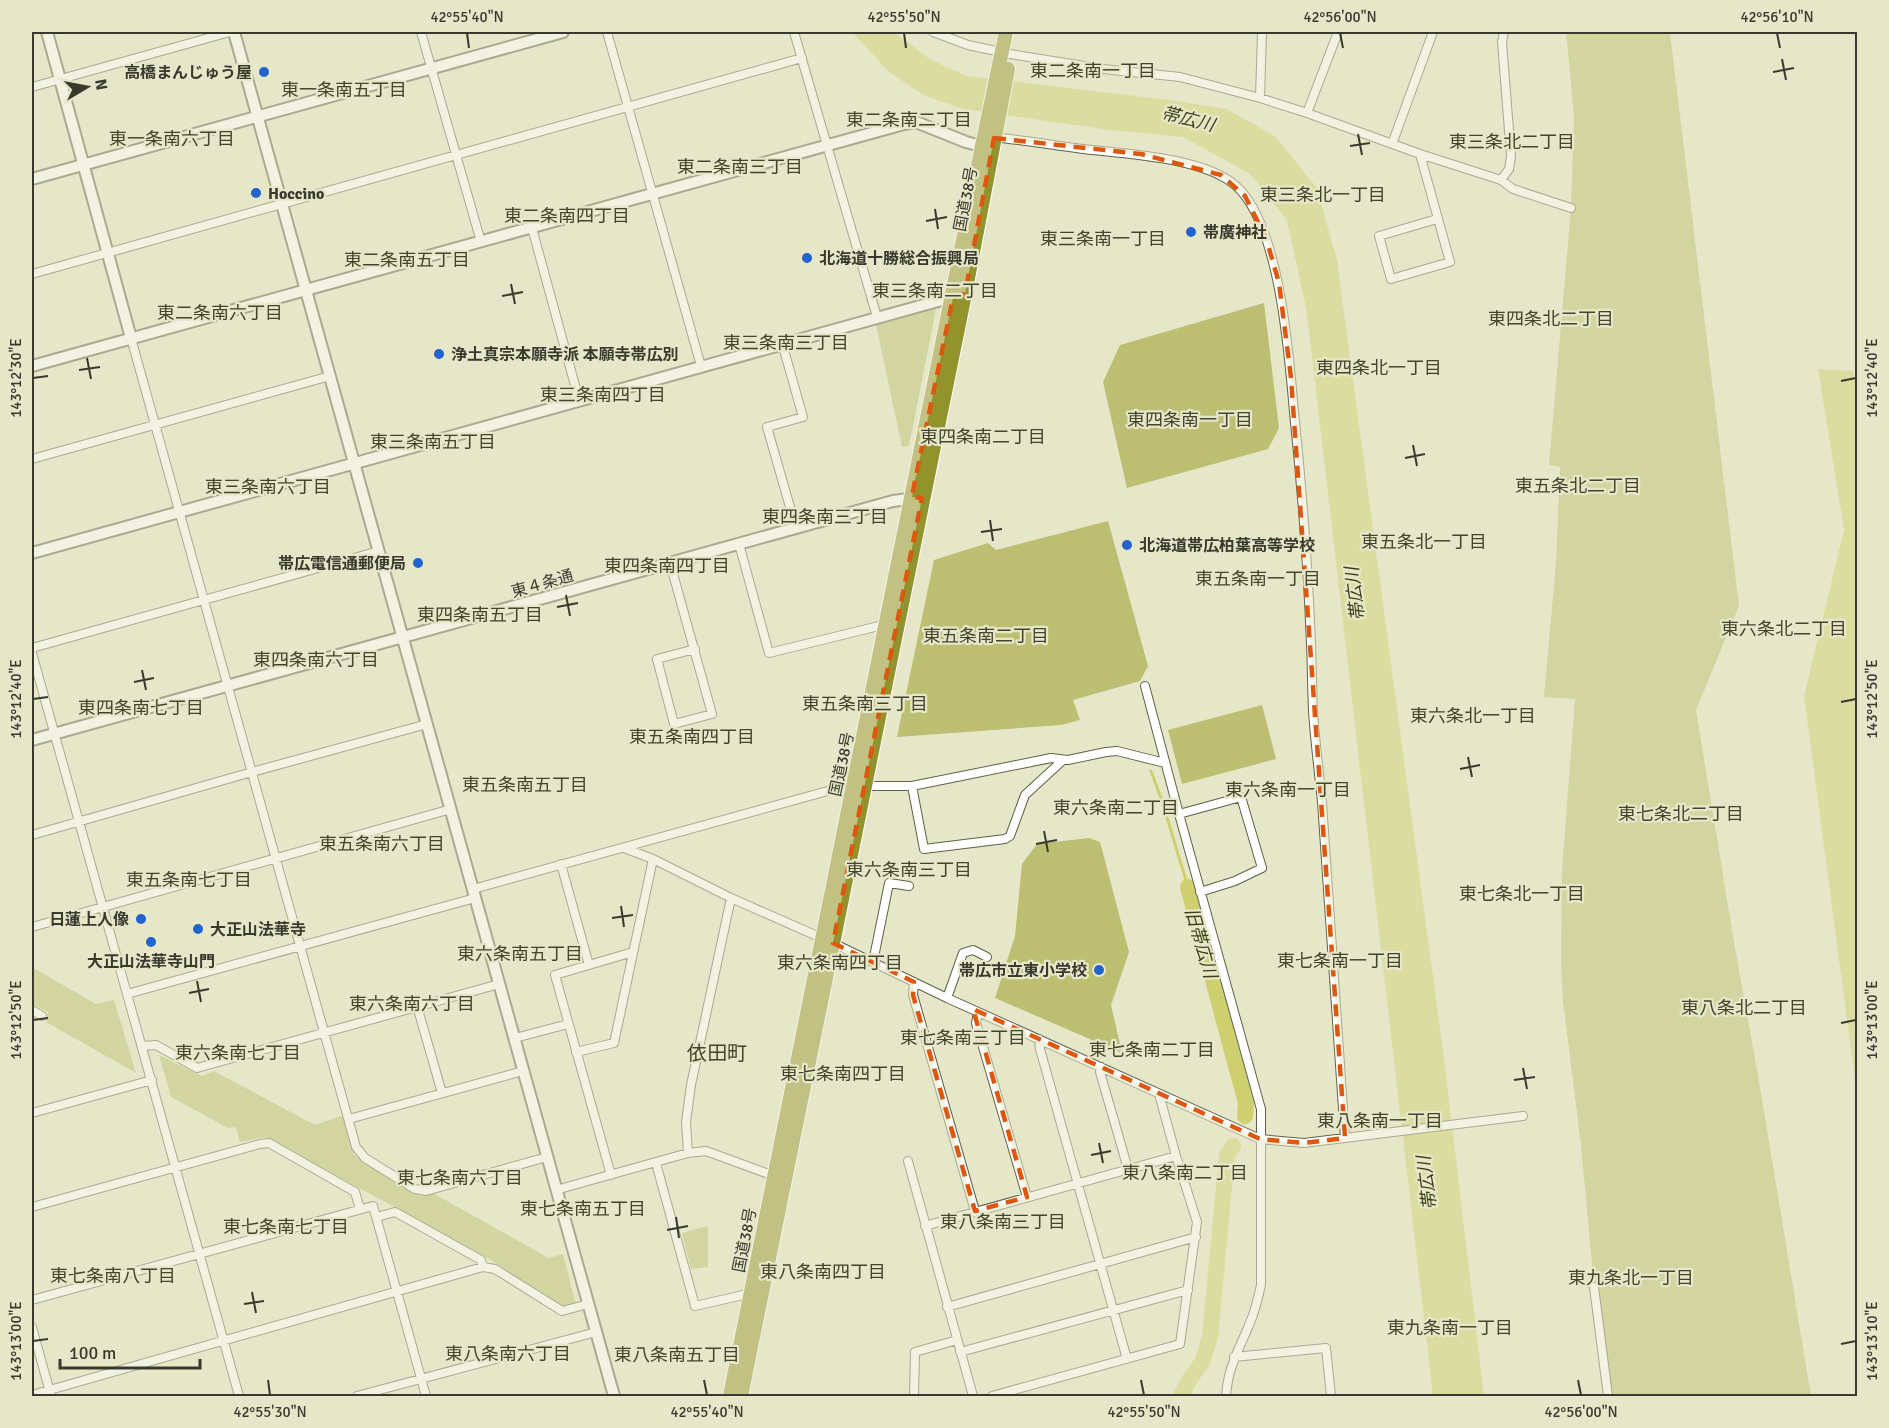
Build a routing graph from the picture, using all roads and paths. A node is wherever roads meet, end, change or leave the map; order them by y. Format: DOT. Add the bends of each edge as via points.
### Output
graph roads {
  1 [pos="47,32"];
  2 [pos="232,32"];
  3 [pos="421,32"];
  4 [pos="563,32"];
  5 [pos="607,32"];
  6 [pos="794,32"];
  7 [pos="933,32"];
  8 [pos="1006,32"];
  9 [pos="1016,32"];
  10 [pos="1262,32"];
  11 [pos="1338,32"];
  12 [pos="1433,32"];
  13 [pos="1504,32"];
  14 [pos="802,58"];
  15 [pos="1005,58"];
  16 [pos="431,68"];
  17 [pos="60,79"];
  18 [pos="32,87"];
  19 [pos="1260,98"];
  20 [pos="628,107"];
  21 [pos="1307,113"];
  22 [pos="258,115"];
  23 [pos="988,142"];
  24 [pos="827,144"];
  25 [pos="1392,144"];
  26 [pos="1420,154"];
  27 [pos="456,155"];
  28 [pos="83,164"];
  29 [pos="32,179"];
  30 [pos="1502,180"];
  31 [pos="652,194"];
  32 [pos="281,204"];
  33 [pos="1570,208"];
  34 [pos="1437,219"];
  35 [pos="532,228"];
  36 [pos="481,242"];
  37 [pos="107,253"];
  38 [pos="32,274"];
  39 [pos="305,291"];
  40 [pos="959,296"];
  41 [pos="877,318"];
  42 [pos="131,338"];
  43 [pos="782,343"];
  44 [pos="32,366"];
  45 [pos="700,366"];
  46 [pos="330,376"];
  47 [pos="579,400"];
  48 [pos="156,424"];
  49 [pos="32,459"];
  50 [pos="354,463"];
  51 [pos="917,498"];
  52 [pos="180,511"];
  53 [pos="796,528"];
  54 [pos="739,544"];
  55 [pos="379,551"];
  56 [pos="32,553"];
  57 [pos="670,563"];
  58 [pos="205,600"];
  59 [pos="887,624"];
  60 [pos="402,637"];
  61 [pos="32,648"];
  62 [pos="695,648"];
  63 [pos="32,653"];
  64 [pos="228,686"];
  65 [pos="1145,686"];
  66 [pos="427,724"];
  67 [pos="54,734"];
  68 [pos="32,740"];
  69 [pos="1063,760"];
  70 [pos="1165,763"];
  71 [pos="252,772"];
  72 [pos="859,785"];
  73 [pos="912,786"];
  74 [pos="451,809"];
  75 [pos="1179,814"];
  76 [pos="78,822"];
  77 [pos="32,835"];
  78 [pos="624,848"];
  79 [pos="276,858"];
  80 [pos="652,860"];
  81 [pos="561,864"];
  82 [pos="909,886"];
  83 [pos="1200,892"];
  84 [pos="474,894"];
  85 [pos="731,898"];
  86 [pos="103,907"];
  87 [pos="32,927"];
  88 [pos="828,941"];
  89 [pos="300,945"];
  90 [pos="633,952"];
  91 [pos="987,957"];
  92 [pos="873,962"];
  93 [pos="589,965"];
  94 [pos="914,982"];
  95 [pos="499,984"];
  96 [pos="128,994"];
  97 [pos="947,998"];
  98 [pos="417,1006"];
  99 [pos="32,1010"];
  100 [pos="978,1012"];
  101 [pos="32,1019"];
  102 [pos="568,1024"];
  103 [pos="325,1032"];
  104 [pos="514,1038"];
  105 [pos="1039,1039"];
  106 [pos="142,1046"];
  107 [pos="576,1052"];
  108 [pos="1101,1067"];
  109 [pos="523,1071"];
  110 [pos="152,1080"];
  111 [pos="442,1093"];
  112 [pos="1159,1094"];
  113 [pos="32,1113"];
  114 [pos="1523,1116"];
  115 [pos="349,1119"];
  116 [pos="1348,1137"];
  117 [pos="1260,1139"];
  118 [pos="688,1153"];
  119 [pos="1176,1156"];
  120 [pos="547,1157"];
  121 [pos="908,1161"];
  122 [pos="656,1163"];
  123 [pos="176,1166"];
  124 [pos="1128,1169"];
  125 [pos="611,1175"];
  126 [pos="774,1176"];
  127 [pos="1077,1184"];
  128 [pos="556,1190"];
  129 [pos="1027,1197"];
  130 [pos="32,1207"];
  131 [pos="360,1209"];
  132 [pos="975,1211"];
  133 [pos="377,1217"];
  134 [pos="925,1226"];
  135 [pos="1196,1237"];
  136 [pos="200,1254"];
  137 [pos="1100,1264"];
  138 [pos="483,1267"];
  139 [pos="1594,1287"];
  140 [pos="1188,1290"];
  141 [pos="398,1292"];
  142 [pos="750,1297"];
  143 [pos="32,1300"];
  144 [pos="588,1304"];
  145 [pos="947,1307"];
  146 [pos="1112,1310"];
  147 [pos="32,1327"];
  148 [pos="596,1332"];
  149 [pos="957,1340"];
  150 [pos="224,1341"];
  151 [pos="960,1352"];
  152 [pos="1234,1357"];
  153 [pos="1127,1359"];
  154 [pos="421,1379"];
  155 [pos="50,1393"];
  156 [pos="32,1395"];
  157 [pos="239,1396"];
  158 [pos="357,1396"];
  159 [pos="426,1396"];
  160 [pos="614,1396"];
  161 [pos="730,1396"];
  162 [pos="741,1396"];
  163 [pos="914,1396"];
  164 [pos="973,1396"];
  165 [pos="992,1396"];
  166 [pos="1226,1396"];
  167 [pos="1331,1396"];
  168 [pos="1608,1396"];
  1 -- 17 [label="street"];
  2 -- 17 [label="street"];
  2 -- 22 [label="street"];
  3 -- 16 [label="street"];
  4 -- 16 [label="street"];
  5 -- 20 [label="street"];
  6 -- 14 [label="street"];
  7 -- 15 [label="street"];
  8 -- 15 [label="highway, 国道38号"];
  9 -- 15 [label="highway, 国道38号"];
  10 -- 19 [label="street"];
  11 -- 21 [label="street"];
  12 -- 25 [label="street"];
  13 -- 30 [label="street" via="1511,156"];
  14 -- 20 [label="street"];
  14 -- 24 [label="street"];
  15 -- 19 [label="street" via="1180,78"];
  15 -- 23 [label="highway, 国道38号"];
  16 -- 22 [label="street"];
  16 -- 27 [label="street"];
  17 -- 18 [label="street"];
  17 -- 28 [label="street"];
  19 -- 21 [label="street"];
  20 -- 27 [label="street"];
  20 -- 31 [label="street"];
  21 -- 25 [label="street"];
  22 -- 28 [label="street"];
  22 -- 32 [label="street"];
  23 -- 24 [label="street" via="966,142 916,122"];
  23 -- 40 [label="highway, 国道38号"];
  23 -- 116 [label="street" via="1141,154 1196,167 1221,175 1236,186 1257,213 1279,283 1291,378"];
  24 -- 31 [label="street"];
  24 -- 41 [label="street"];
  25 -- 26 [label="street"];
  26 -- 30 [label="street"];
  26 -- 34 [label="street"];
  27 -- 32 [label="street"];
  27 -- 36 [label="street"];
  28 -- 29 [label="street"];
  28 -- 37 [label="street"];
  30 -- 33 [label="street" via="1513,189"];
  31 -- 35 [label="street"];
  31 -- 45 [label="street"];
  32 -- 37 [label="street"];
  32 -- 39 [label="street"];
  34 -- 34 [label="street" via="1380,236 1391,279 1450,262"];
  35 -- 36 [label="street"];
  35 -- 47 [label="street"];
  36 -- 39 [label="street"];
  37 -- 38 [label="street"];
  37 -- 42 [label="street"];
  39 -- 42 [label="street"];
  39 -- 46 [label="street"];
  40 -- 41 [label="street"];
  40 -- 51 [label="highway, 国道38号"];
  41 -- 43 [label="street"];
  42 -- 44 [label="street"];
  42 -- 48 [label="street"];
  43 -- 45 [label="street"];
  43 -- 53 [label="street" via="803,417 767,427"];
  45 -- 47 [label="street"];
  46 -- 48 [label="street"];
  46 -- 50 [label="street"];
  47 -- 50 [label="street"];
  48 -- 49 [label="street"];
  48 -- 52 [label="street"];
  50 -- 52 [label="street"];
  50 -- 55 [label="street"];
  51 -- 53 [label="street, 東４条通"];
  51 -- 59 [label="highway, 国道38号"];
  51 -- 72 [label="highway, 国道38号"];
  52 -- 56 [label="street"];
  52 -- 58 [label="street"];
  53 -- 54 [label="street, 東４条通"];
  54 -- 57 [label="street, 東４条通"];
  54 -- 59 [label="street" via="769,653"];
  55 -- 58 [label="street"];
  55 -- 60 [label="street"];
  57 -- 60 [label="street, 東４条通"];
  57 -- 62 [label="street"];
  58 -- 61 [label="street"];
  58 -- 64 [label="street"];
  59 -- 72 [label="highway, 国道38号"];
  60 -- 64 [label="street, 東４条通"];
  60 -- 66 [label="street"];
  62 -- 62 [label="street" via="712,714 674,724 657,659"];
  63 -- 67 [label="street"];
  64 -- 67 [label="street, 東４条通"];
  64 -- 71 [label="street"];
  65 -- 70 [label="street"];
  66 -- 71 [label="street"];
  66 -- 74 [label="street"];
  67 -- 68 [label="street, 東４条通"];
  67 -- 76 [label="street"];
  69 -- 70 [label="street" via="1116,751"];
  69 -- 73 [label="street" via="1051,758"];
  69 -- 73 [label="street" via="1025,795 1010,836 1005,839 924,849"];
  70 -- 75 [label="street"];
  71 -- 76 [label="street"];
  71 -- 79 [label="street"];
  72 -- 73 [label="street"];
  72 -- 78 [label="street"];
  72 -- 88 [label="highway, 国道38号"];
  74 -- 79 [label="street"];
  74 -- 84 [label="street"];
  75 -- 83 [label="street"];
  75 -- 83 [label="street" via="1241,797 1262,868"];
  76 -- 77 [label="street"];
  76 -- 86 [label="street"];
  78 -- 80 [label="street"];
  78 -- 81 [label="street"];
  79 -- 86 [label="street"];
  79 -- 89 [label="street"];
  80 -- 85 [label="street"];
  80 -- 90 [label="street"];
  81 -- 84 [label="street"];
  81 -- 93 [label="street"];
  82 -- 92 [label="street" via="890,883"];
  83 -- 117 [label="street" via="1261,1109"];
  84 -- 89 [label="street"];
  84 -- 95 [label="street"];
  85 -- 88 [label="street"];
  85 -- 118 [label="street" via="691,1085 686,1122"];
  86 -- 87 [label="street"];
  86 -- 96 [label="street"];
  88 -- 92 [label="street"];
  88 -- 126 [label="highway, 国道38号"];
  88 -- 162 [label="highway, 国道38号"];
  89 -- 96 [label="street"];
  89 -- 103 [label="street"];
  90 -- 93 [label="street"];
  90 -- 107 [label="street" via="614,1043"];
  91 -- 97 [label="street" via="973,950 963,953"];
  92 -- 94 [label="street"];
  93 -- 102 [label="street" via="555,975"];
  94 -- 97 [label="street"];
  94 -- 132 [label="street" via="914,995"];
  95 -- 98 [label="street"];
  95 -- 104 [label="street"];
  96 -- 106 [label="street"];
  97 -- 100 [label="street"];
  98 -- 103 [label="street"];
  98 -- 111 [label="street"];
  99 -- 101 [label="street" via="42,1016"];
  100 -- 105 [label="street"];
  100 -- 129 [label="street" via="976,1023"];
  102 -- 104 [label="street"];
  102 -- 107 [label="street"];
  103 -- 106 [label="street" via="197,1068 156,1045"];
  103 -- 115 [label="street"];
  104 -- 109 [label="street"];
  105 -- 108 [label="street"];
  105 -- 127 [label="street"];
  106 -- 110 [label="street"];
  107 -- 125 [label="street"];
  108 -- 112 [label="street"];
  108 -- 124 [label="street"];
  109 -- 111 [label="street"];
  109 -- 120 [label="street"];
  110 -- 113 [label="street"];
  110 -- 123 [label="street"];
  111 -- 115 [label="street"];
  112 -- 117 [label="street"];
  112 -- 119 [label="street"];
  114 -- 116 [label="street"];
  115 -- 120 [label="street" via="356,1147 364,1158 415,1189 426,1191"];
  116 -- 117 [label="street" via="1305,1143"];
  117 -- 152 [label="street" via="1261,1285 1256,1309"];
  118 -- 122 [label="street"];
  118 -- 126 [label="street" via="706,1151"];
  119 -- 124 [label="street"];
  119 -- 135 [label="street" via="1197,1222"];
  120 -- 128 [label="street"];
  121 -- 134 [label="street"];
  122 -- 125 [label="street"];
  122 -- 142 [label="street" via="696,1306 743,1295"];
  123 -- 130 [label="street"];
  123 -- 131 [label="street" via="269,1143 355,1192"];
  123 -- 136 [label="street"];
  124 -- 127 [label="street"];
  125 -- 128 [label="street"];
  126 -- 142 [label="highway, 国道38号"];
  127 -- 129 [label="street"];
  127 -- 137 [label="street"];
  128 -- 144 [label="street"];
  129 -- 132 [label="street"];
  131 -- 133 [label="street" via="373,1206"];
  131 -- 136 [label="street"];
  132 -- 134 [label="street"];
  133 -- 138 [label="street" via="394,1212 481,1260"];
  133 -- 141 [label="street"];
  134 -- 145 [label="street"];
  135 -- 137 [label="street"];
  135 -- 140 [label="street"];
  136 -- 143 [label="street"];
  136 -- 150 [label="street"];
  137 -- 145 [label="street"];
  137 -- 146 [label="street"];
  138 -- 141 [label="street"];
  138 -- 144 [label="street" via="495,1269 562,1311"];
  139 -- 168 [label="street"];
  140 -- 146 [label="street"];
  140 -- 153 [label="street" via="1180,1344"];
  141 -- 150 [label="street"];
  141 -- 154 [label="street"];
  142 -- 161 [label="highway, 国道38号"];
  144 -- 148 [label="street"];
  145 -- 149 [label="street"];
  146 -- 151 [label="street"];
  146 -- 153 [label="street"];
  147 -- 155 [label="street"];
  148 -- 154 [label="street"];
  148 -- 160 [label="street"];
  149 -- 151 [label="street"];
  149 -- 163 [label="street" via="915,1352"];
  150 -- 155 [label="street"];
  150 -- 157 [label="street"];
  151 -- 164 [label="street"];
  152 -- 166 [label="street"];
  152 -- 167 [label="street" via="1326,1348"];
  153 -- 165 [label="street"];
  154 -- 158 [label="street"];
  154 -- 159 [label="street"];
  155 -- 156 [label="street"];
}
